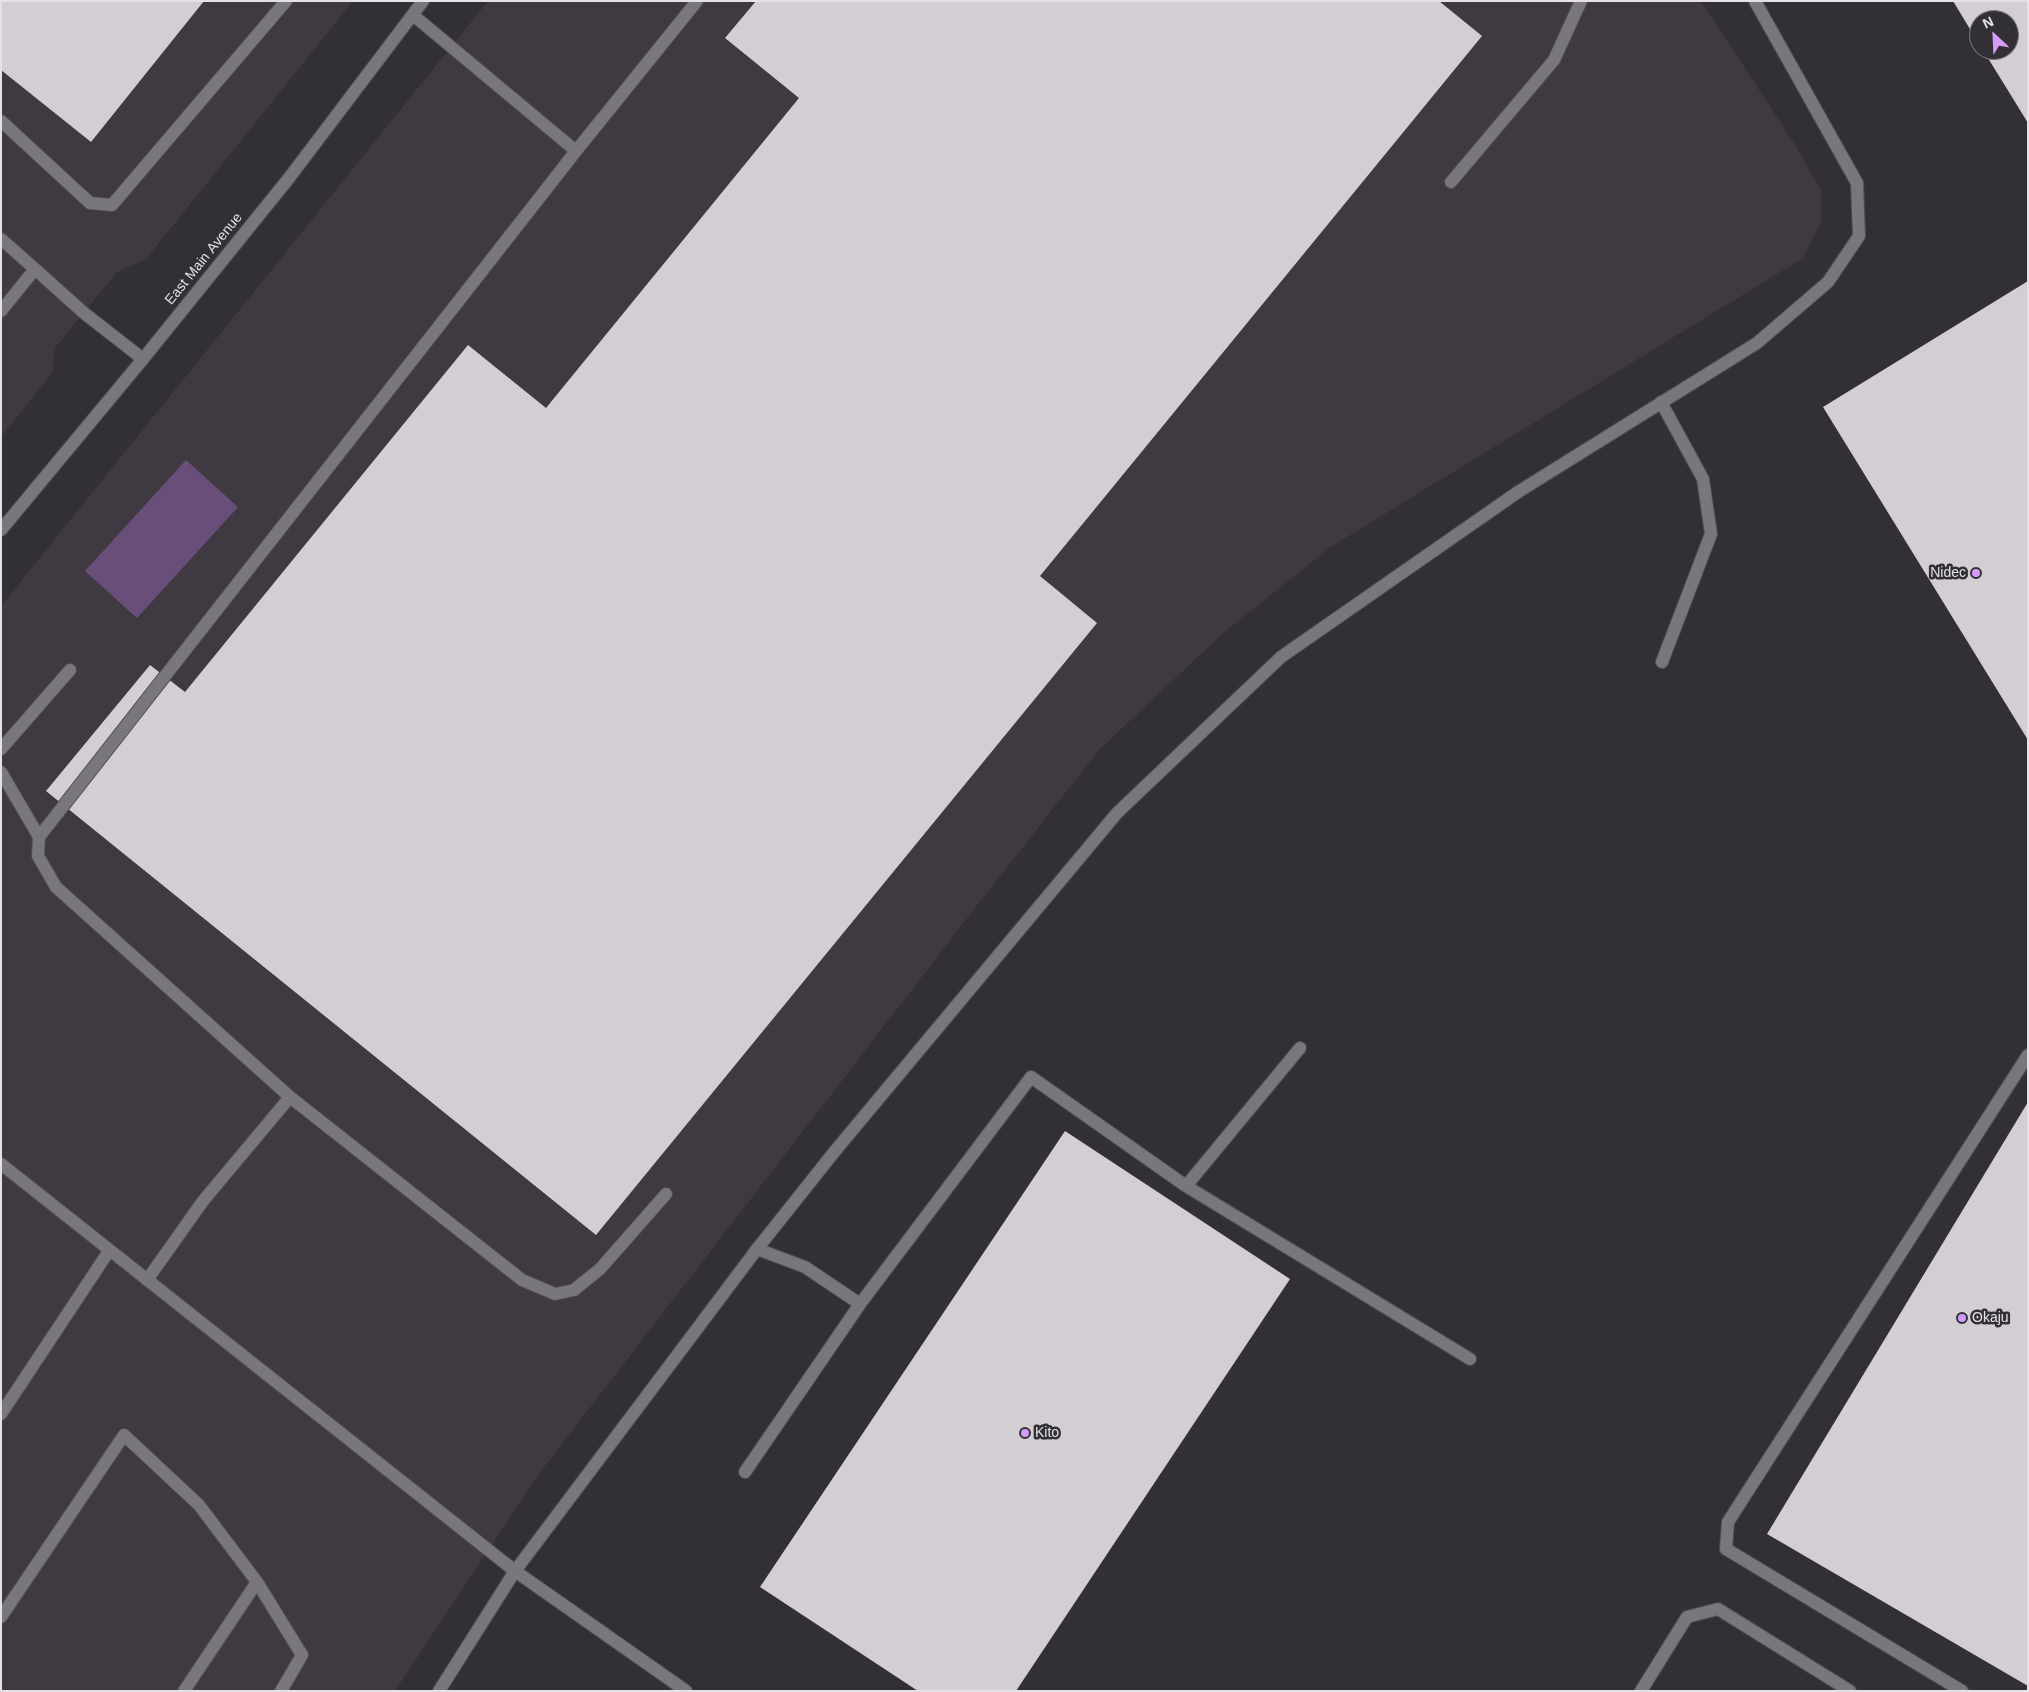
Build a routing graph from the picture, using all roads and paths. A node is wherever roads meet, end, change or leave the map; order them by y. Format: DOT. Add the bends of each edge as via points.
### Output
graph roads {
  1 [pos="286,1"];
  2 [pos="423,1"];
  3 [pos="697,1"];
  4 [pos="1581,1"];
  5 [pos="1755,1"];
  6 [pos="413,15"];
  7 [pos="1,121"];
  8 [pos="576,151"];
  9 [pos="1451,182"];
  10 [pos="1,239"];
  11 [pos="35,269"];
  12 [pos="1,311"];
  13 [pos="143,359"];
  14 [pos="1662,402"];
  15 [pos="1,530"];
  16 [pos="1662,662"];
  17 [pos="70,670"];
  18 [pos="1,749"];
  19 [pos="1,772"];
  20 [pos="38,838"];
  21 [pos="1300,1048"];
  22 [pos="2028,1055"];
  23 [pos="290,1098"];
  24 [pos="1,1164"];
  25 [pos="1186,1186"];
  26 [pos="666,1194"];
  27 [pos="757,1249"];
  28 [pos="109,1250"];
  29 [pos="147,1280"];
  30 [pos="860,1304"];
  31 [pos="1470,1358"];
  32 [pos="1,1414"];
  33 [pos="745,1472"];
  34 [pos="515,1571"];
  35 [pos="257,1582"];
  36 [pos="1,1617"];
  37 [pos="184,1691"];
  38 [pos="281,1691"];
  39 [pos="439,1691"];
  40 [pos="686,1691"];
  41 [pos="1641,1691"];
  42 [pos="1850,1691"];
  43 [pos="1962,1691"];
  1 -- 7 [label="street" via="112,205 90,203"];
  2 -- 6 [label="street, East Main Avenue"];
  3 -- 8 [label="street"];
  4 -- 9 [label="street" via="1554,60"];
  5 -- 14 [label="street" via="1857,183 1859,236 1828,282 1757,343"];
  6 -- 8 [label="street"];
  6 -- 13 [label="street, East Main Avenue" via="289,178"];
  8 -- 20 [label="street"];
  10 -- 11 [label="street"];
  11 -- 12 [label="street"];
  11 -- 13 [label="street"];
  13 -- 15 [label="street, East Main Avenue"];
  14 -- 16 [label="street" via="1703,479 1712,534"];
  14 -- 27 [label="street" via="1518,492 1281,657 1117,813 834,1151"];
  17 -- 18 [label="street"];
  19 -- 20 [label="street"];
  20 -- 23 [label="street" via="38,856 56,887"];
  21 -- 25 [label="street"];
  22 -- 43 [label="street" via="1728,1522 1726,1549"];
  23 -- 26 [label="street" via="522,1280 555,1294 574,1290 600,1269"];
  23 -- 29 [label="street" via="203,1201"];
  24 -- 28 [label="street"];
  25 -- 30 [label="street" via="1031,1078"];
  25 -- 31 [label="street"];
  27 -- 30 [label="street" via="805,1267"];
  27 -- 34 [label="street"];
  28 -- 29 [label="street"];
  28 -- 32 [label="street"];
  29 -- 34 [label="street"];
  30 -- 33 [label="street"];
  34 -- 39 [label="street"];
  34 -- 40 [label="street"];
  35 -- 36 [label="street" via="199,1505 124,1435"];
  35 -- 37 [label="street"];
  35 -- 38 [label="street" via="302,1655"];
  41 -- 42 [label="street" via="1687,1617 1718,1609"];
}
